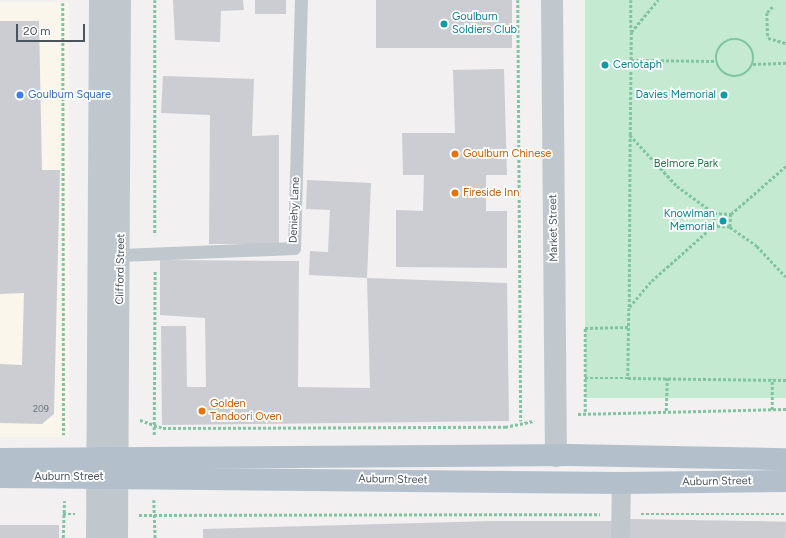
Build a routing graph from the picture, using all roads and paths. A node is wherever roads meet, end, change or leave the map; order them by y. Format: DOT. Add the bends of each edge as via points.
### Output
graph roads {
  1 [pos="100,0"];
  2 [pos="120,0"];
  3 [pos="155,0"];
  4 [pos="301,0"];
  5 [pos="518,0"];
  6 [pos="552,0"];
  7 [pos="631,0"];
  8 [pos="658,0"];
  9 [pos="63,3"];
  10 [pos="773,7"];
  11 [pos="631,32"];
  12 [pos="786,43"];
  13 [pos="631,60"];
  14 [pos="717,62"];
  15 [pos="786,63"];
  16 [pos="753,64"];
  17 [pos="630,135"];
  18 [pos="786,166"];
  19 [pos="714,213"];
  20 [pos="731,214"];
  21 [pos="714,226"];
  22 [pos="730,227"];
  23 [pos="156,254"];
  24 [pos="121,256"];
  25 [pos="786,277"];
  26 [pos="629,308"];
  27 [pos="628,327"];
  28 [pos="585,378"];
  29 [pos="628,378"];
  30 [pos="667,378"];
  31 [pos="772,379"];
  32 [pos="786,380"];
  33 [pos="786,409"];
  34 [pos="772,410"];
  35 [pos="666,411"];
  36 [pos="137,419"];
  37 [pos="66,420"];
  38 [pos="73,420"];
  39 [pos="154,422"];
  40 [pos="64,435"];
  41 [pos="154,436"];
  42 [pos="556,456"];
  43 [pos="0,459"];
  44 [pos="786,459"];
  45 [pos="107,468"];
  46 [pos="0,477"];
  47 [pos="786,481"];
  48 [pos="621,483"];
  49 [pos="154,495"];
  50 [pos="64,498"];
  51 [pos="63,514"];
  52 [pos="80,514"];
  53 [pos="620,514"];
  54 [pos="786,514"];
  55 [pos="138,515"];
  56 [pos="154,515"];
  57 [pos="63,538"];
  58 [pos="98,538"];
  59 [pos="117,538"];
  60 [pos="155,538"];
  61 [pos="620,538"];
  1 -- 45 [label="street, Clifford Street"];
  2 -- 24 [label="street, Clifford Street"];
  3 -- 23 [label="path"];
  4 -- 23 [label="lane, Deniehy Lane" via="294,248"];
  5 -- 39 [label="path" via="521,421 505,427 179,428 163,428"];
  6 -- 42 [label="street, Market Street"];
  7 -- 11 [label="path"];
  8 -- 11 [label="path"];
  9 -- 37 [label="path"];
  10 -- 12 [label="path" via="767,13 768,38"];
  11 -- 13 [label="path"];
  13 -- 14 [label="path"];
  13 -- 17 [label="path"];
  14 -- 16 [label="path" via="722,72 734,76 746,73"];
  14 -- 16 [label="path" via="722,44 739,39 752,51"];
  15 -- 16 [label="path"];
  17 -- 19 [label="path" via="678,186"];
  17 -- 26 [label="path"];
  18 -- 20 [label="path"];
  19 -- 20 [label="path"];
  19 -- 21 [label="path"];
  20 -- 22 [label="path"];
  21 -- 22 [label="path"];
  21 -- 26 [label="path" via="656,277"];
  22 -- 25 [label="path" via="756,246"];
  23 -- 24 [label="lane, Deniehy Lane"];
  23 -- 39 [label="path"];
  24 -- 45 [label="street, Clifford Street"];
  26 -- 27 [label="path"];
  27 -- 28 [label="path" via="585,328"];
  27 -- 29 [label="path"];
  28 -- 29 [label="path"];
  28 -- 35 [label="path" via="585,412"];
  29 -- 30 [label="path"];
  30 -- 31 [label="path"];
  30 -- 35 [label="path"];
  31 -- 32 [label="path"];
  31 -- 34 [label="path"];
  33 -- 34 [label="path"];
  34 -- 35 [label="path"];
  36 -- 39 [label="path"];
  37 -- 38 [label="path"];
  37 -- 40 [label="path" via="63,423"];
  39 -- 41 [label="path"];
  42 -- 44 [label="main road, Auburn Street"];
  42 -- 45 [label="main road, Auburn Street"];
  43 -- 45 [label="main road, Auburn Street"];
  45 -- 46 [label="main road, Auburn Street"];
  45 -- 48 [label="main road, Auburn Street"];
  45 -- 58 [label="street, Clifford Street"];
  45 -- 59 [label="street, Clifford Street"];
  47 -- 48 [label="main road, Auburn Street"];
  48 -- 53 [label="street"];
  49 -- 56 [label="path"];
  50 -- 51 [label="path"];
  51 -- 52 [label="path"];
  51 -- 57 [label="path"];
  53 -- 54 [label="path"];
  53 -- 56 [label="path"];
  53 -- 61 [label="street"];
  55 -- 56 [label="path"];
  56 -- 60 [label="path"];
}
